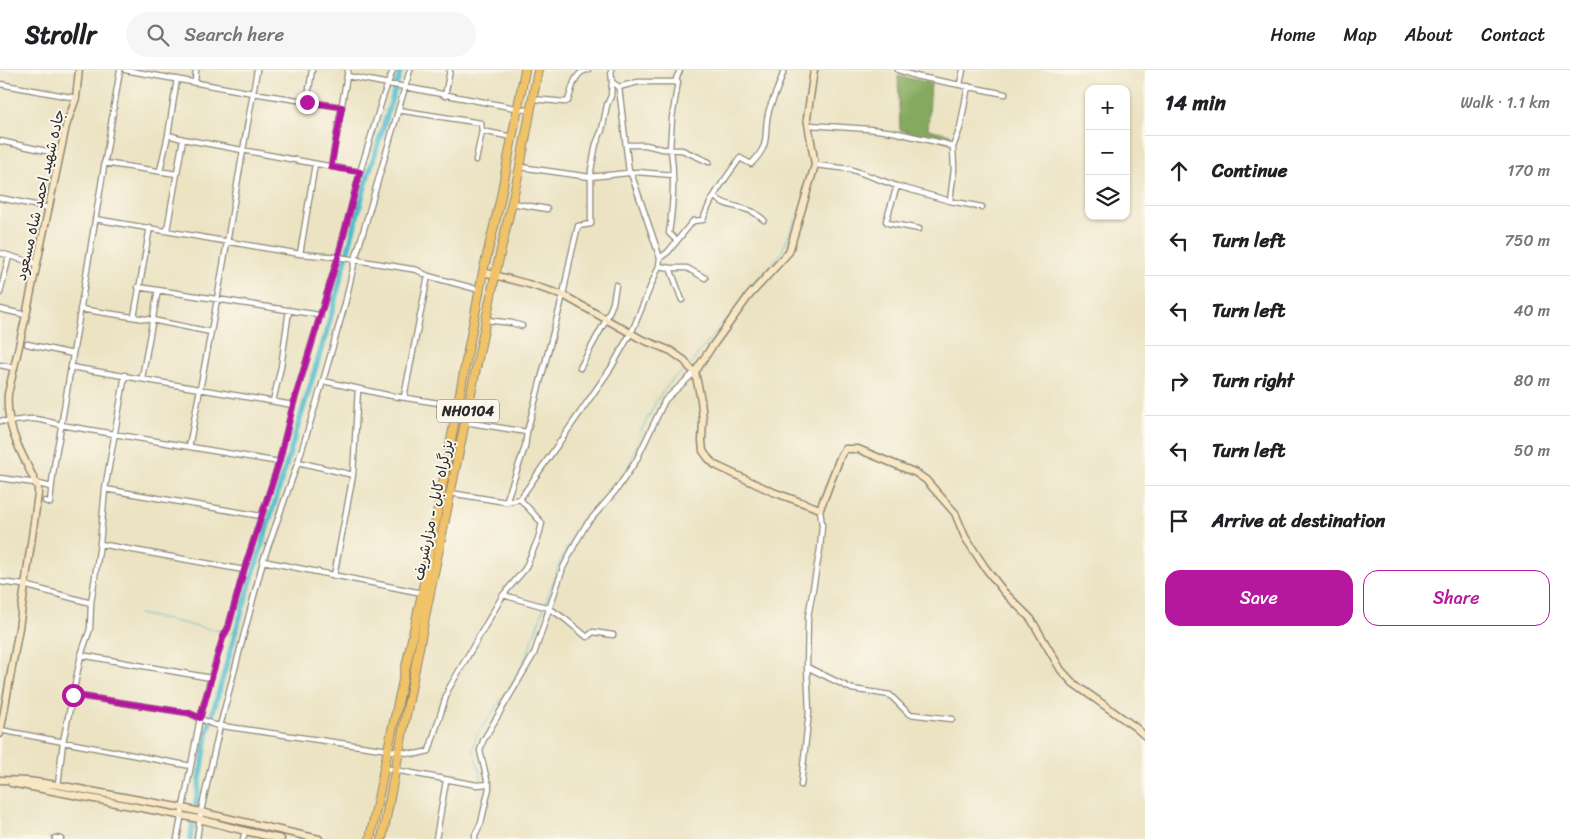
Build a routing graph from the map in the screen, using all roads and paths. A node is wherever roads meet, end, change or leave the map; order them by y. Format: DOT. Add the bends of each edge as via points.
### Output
graph roads {
  1 [pos="79,70"];
  2 [pos="120,70"];
  3 [pos="125,70"];
  4 [pos="196,70"];
  5 [pos="257,70"];
  6 [pos="312,70"];
  7 [pos="348,70"];
  8 [pos="394,70"];
  9 [pos="410,70"];
  10 [pos="450,70"];
  11 [pos="525,70"];
  12 [pos="538,70"];
  13 [pos="588,70"];
  14 [pos="611,70"];
  15 [pos="680,70"];
  16 [pos="784,70"];
  17 [pos="814,70"];
  18 [pos="898,70"];
  19 [pos="916,70"];
  20 [pos="963,70"];
  21 [pos="347,76"];
  22 [pos="915,76"];
  23 [pos="176,79"];
  24 [pos="612,82"];
  25 [pos="678,82"];
  26 [pos="195,83"];
  27 [pos="0,84"];
  28 [pos="391,84"];
  29 [pos="960,84"];
  30 [pos="403,86"];
  31 [pos="619,86"];
  32 [pos="968,86"];
  33 [pos="253,93"];
  34 [pos="1005,94"];
  35 [pos="445,96"];
  36 [pos="76,98"];
  37 [pos="533,99"];
  38 [pos="307,102"];
  39 [pos="342,107"];
  40 [pos="518,108"];
  41 [pos="398,110"];
  42 [pos="531,111"];
  43 [pos="809,125"];
  44 [pos="482,131"];
  45 [pos="168,136"];
  46 [pos="513,137"];
  47 [pos="183,139"];
  48 [pos="0,141"];
  49 [pos="626,145"];
  50 [pos="953,148"];
  51 [pos="670,149"];
  52 [pos="243,151"];
  53 [pos="60,154"];
  54 [pos="476,160"];
  55 [pos="709,162"];
  56 [pos="104,163"];
  57 [pos="315,164"];
  58 [pos="814,165"];
  59 [pos="331,167"];
  60 [pos="520,167"];
  61 [pos="160,171"];
  62 [pos="360,172"];
  63 [pos="630,172"];
  64 [pos="177,174"];
  65 [pos="673,174"];
  66 [pos="590,177"];
  67 [pos="897,186"];
  68 [pos="714,196"];
  69 [pos="0,198"];
  70 [pos="950,201"];
  71 [pos="512,203"];
  72 [pos="982,207"];
  73 [pos="49,208"];
  74 [pos="547,209"];
  75 [pos="95,219"];
  76 [pos="764,220"];
  77 [pos="150,228"];
  78 [pos="919,229"];
  79 [pos="167,230"];
  80 [pos="227,241"];
  81 [pos="677,241"];
  82 [pos="0,253"];
  83 [pos="300,254"];
  84 [pos="9,256"];
  85 [pos="340,258"];
  86 [pos="660,258"];
  87 [pos="353,260"];
  88 [pos="37,264"];
  89 [pos="659,266"];
  90 [pos="670,268"];
  91 [pos="484,272"];
  92 [pos="428,276"];
  93 [pos="495,276"];
  94 [pos="705,278"];
  95 [pos="616,285"];
  96 [pos="138,287"];
  97 [pos="158,290"];
  98 [pos="480,290"];
  99 [pos="0,293"];
  100 [pos="563,295"];
  101 [pos="218,300"];
  102 [pos="682,300"];
  103 [pos="0,309"];
  104 [pos="80,309"];
  105 [pos="289,310"];
  106 [pos="26,315"];
  107 [pos="321,316"];
  108 [pos="134,317"];
  109 [pos="152,320"];
  110 [pos="486,320"];
  111 [pos="606,320"];
  112 [pos="522,326"];
  113 [pos="211,332"];
  114 [pos="631,333"];
  115 [pos="26,344"];
  116 [pos="73,354"];
  117 [pos="0,365"];
  118 [pos="71,367"];
  119 [pos="14,368"];
  120 [pos="580,368"];
  121 [pos="693,370"];
  122 [pos="125,375"];
  123 [pos="142,378"];
  124 [pos="323,381"];
  125 [pos="200,388"];
  126 [pos="358,389"];
  127 [pos="404,398"];
  128 [pos="273,401"];
  129 [pos="293,405"];
  130 [pos="458,406"];
  131 [pos="0,421"];
  132 [pos="9,422"];
  133 [pos="465,422"];
  134 [pos="61,425"];
  135 [pos="527,432"];
  136 [pos="114,434"];
  137 [pos="189,447"];
  138 [pos="279,462"];
  139 [pos="298,462"];
  140 [pos="353,475"];
  141 [pos="0,478"];
  142 [pos="35,483"];
  143 [pos="51,486"];
  144 [pos="105,489"];
  145 [pos="450,493"];
  146 [pos="520,498"];
  147 [pos="45,501"];
  148 [pos="506,502"];
  149 [pos="820,509"];
  150 [pos="262,516"];
  151 [pos="100,544"];
  152 [pos="263,561"];
  153 [pos="244,570"];
  154 [pos="334,576"];
  155 [pos="0,582"];
  156 [pos="24,586"];
  157 [pos="422,593"];
  158 [pos="503,595"];
  159 [pos="91,603"];
  160 [pos="546,608"];
  161 [pos="613,635"];
  162 [pos="81,655"];
  163 [pos="807,667"];
  164 [pos="211,678"];
  165 [pos="73,695"];
  166 [pos="952,719"];
  167 [pos="202,720"];
  168 [pos="218,725"];
  169 [pos="0,730"];
  170 [pos="0,734"];
  171 [pos="1145,736"];
  172 [pos="63,742"];
  173 [pos="388,748"];
  174 [pos="398,752"];
  175 [pos="192,766"];
  176 [pos="384,768"];
  177 [pos="394,770"];
  178 [pos="446,780"];
  179 [pos="0,781"];
  180 [pos="489,784"];
  181 [pos="58,785"];
  182 [pos="801,785"];
  183 [pos="183,808"];
  184 [pos="200,811"];
  185 [pos="182,816"];
  186 [pos="199,819"];
  187 [pos="244,831"];
  188 [pos="54,839"];
  189 [pos="61,839"];
  190 [pos="177,839"];
  191 [pos="197,839"];
  192 [pos="243,839"];
  193 [pos="281,839"];
  194 [pos="319,839"];
  195 [pos="370,839"];
  196 [pos="382,839"];
  197 [pos="436,839"];
  198 [pos="475,839"];
  1 -- 36 [label="main road, جاده شهيد احمد شاه مسعود"];
  2 -- 56 [label="street"];
  3 -- 23 [label="street"];
  4 -- 26 [label="street"];
  5 -- 33 [label="street"];
  6 -- 38 [label="street"];
  7 -- 21 [label="street"];
  8 -- 28 [label="street"];
  9 -- 30 [label="street"];
  10 -- 35 [label="street"];
  11 -- 40 [label="highway, بزرگراه کابل - مزارشریف / NH0104"];
  12 -- 37 [label="highway, بزرگراه کابل - مزارشریف / NH0104"];
  13 -- 37 [label="street" via="578,74 568,101"];
  14 -- 24 [label="street"];
  15 -- 25 [label="street"];
  16 -- 68 [label="street" via="770,110 761,154 751,164 740,158"];
  17 -- 43 [label="main road" via="807,118"];
  18 -- 22 [label="street"];
  19 -- 22 [label="street"];
  20 -- 29 [label="street"];
  21 -- 28 [label="street"];
  21 -- 39 [label="street"];
  22 -- 29 [label="street"];
  23 -- 26 [label="street"];
  23 -- 45 [label="street"];
  24 -- 31 [label="street"];
  24 -- 66 [label="street"];
  25 -- 31 [label="street" via="638,82"];
  25 -- 51 [label="street"];
  26 -- 33 [label="street"];
  27 -- 36 [label="street"];
  28 -- 30 [label="street"];
  28 -- 62 [label="street" via="383,97"];
  29 -- 32 [label="street"];
  30 -- 35 [label="street"];
  30 -- 41 [label="street"];
  31 -- 49 [label="street"];
  32 -- 34 [label="street"];
  32 -- 50 [label="street"];
  33 -- 38 [label="street"];
  33 -- 52 [label="street"];
  35 -- 40 [label="street"];
  36 -- 53 [label="main road, جاده شهيد احمد شاه مسعود"];
  37 -- 42 [label="highway, بزرگراه کابل - مزارشریف / NH0104"];
  38 -- 39 [label="street"];
  39 -- 59 [label="street"];
  40 -- 42 [label="street"];
  40 -- 46 [label="highway, بزرگراه کابل - مزارشریف / NH0104"];
  41 -- 44 [label="street" via="478,122"];
  41 -- 87 [label="street"];
  42 -- 60 [label="highway, بزرگراه کابل - مزارشریف / NH0104"];
  43 -- 50 [label="street" via="893,132"];
  43 -- 58 [label="main road"];
  44 -- 46 [label="street"];
  44 -- 54 [label="street"];
  45 -- 47 [label="street"];
  45 -- 61 [label="street"];
  46 -- 91 [label="highway, بزرگراه کابل - مزارشریف / NH0104"];
  47 -- 52 [label="street"];
  47 -- 64 [label="street"];
  48 -- 53 [label="street"];
  49 -- 51 [label="street"];
  49 -- 63 [label="street"];
  50 -- 70 [label="street"];
  51 -- 55 [label="street" via="682,150"];
  51 -- 65 [label="street"];
  52 -- 57 [label="street"];
  52 -- 80 [label="street"];
  53 -- 73 [label="main road, جاده شهيد احمد شاه مسعود"];
  56 -- 61 [label="street"];
  56 -- 75 [label="street"];
  57 -- 59 [label="street"];
  57 -- 83 [label="street"];
  58 -- 67 [label="street" via="850,169"];
  58 -- 121 [label="main road" via="789,252 748,297"];
  59 -- 62 [label="street"];
  60 -- 66 [label="street"];
  60 -- 71 [label="highway, بزرگراه کابل - مزارشریف / NH0104"];
  61 -- 64 [label="street"];
  62 -- 85 [label="street"];
  63 -- 65 [label="street"];
  63 -- 66 [label="street"];
  63 -- 86 [label="street"];
  64 -- 79 [label="street"];
  65 -- 81 [label="street" via="669,233"];
  66 -- 100 [label="street" via="591,224 578,226"];
  67 -- 70 [label="street"];
  67 -- 78 [label="street" via="886,221"];
  68 -- 76 [label="street"];
  68 -- 81 [label="street" via="702,220 693,220"];
  69 -- 73 [label="street"];
  70 -- 72 [label="street"];
  71 -- 74 [label="street"];
  71 -- 93 [label="highway, بزرگراه کابل - مزارشریف / NH0104"];
  73 -- 88 [label="main road, جاده شهيد احمد شاه مسعود"];
  75 -- 77 [label="street"];
  75 -- 104 [label="street"];
  77 -- 79 [label="street"];
  77 -- 96 [label="street"];
  79 -- 80 [label="street"];
  80 -- 83 [label="street"];
  80 -- 101 [label="street"];
  81 -- 86 [label="street"];
  82 -- 84 [label="street"];
  83 -- 85 [label="street"];
  84 -- 88 [label="street"];
  84 -- 99 [label="street"];
  85 -- 87 [label="street"];
  85 -- 107 [label="street"];
  86 -- 89 [label="street"];
  87 -- 92 [label="street" via="417,270"];
  87 -- 124 [label="street" via="345,304"];
  88 -- 106 [label="main road, جاده شهيد احمد شاه مسعود"];
  89 -- 90 [label="street"];
  89 -- 114 [label="street"];
  90 -- 94 [label="street" via="687,268"];
  90 -- 102 [label="street"];
  91 -- 93 [label="main road"];
  91 -- 98 [label="highway, بزرگراه کابل - مزارشریف / NH0104"];
  92 -- 98 [label="street"];
  92 -- 127 [label="street"];
  93 -- 100 [label="main road"];
  93 -- 110 [label="highway, بزرگراه کابل - مزارشریف / NH0104"];
  95 -- 111 [label="street"];
  96 -- 97 [label="street"];
  96 -- 108 [label="street"];
  97 -- 101 [label="street"];
  97 -- 109 [label="street"];
  98 -- 130 [label="highway, بزرگراه کابل - مزارشریف / NH0104"];
  100 -- 111 [label="main road"];
  100 -- 135 [label="street"];
  101 -- 105 [label="street"];
  101 -- 113 [label="street"];
  103 -- 106 [label="street"];
  104 -- 108 [label="street"];
  104 -- 116 [label="street"];
  105 -- 107 [label="street"];
  105 -- 128 [label="street"];
  106 -- 119 [label="main road, جاده شهيد احمد شاه مسعود"];
  107 -- 129 [label="street"];
  108 -- 109 [label="street"];
  109 -- 113 [label="street"];
  109 -- 123 [label="street"];
  110 -- 112 [label="street"];
  110 -- 133 [label="highway, بزرگراه کابل - مزارشریف / NH0104"];
  111 -- 114 [label="main road"];
  111 -- 120 [label="street"];
  113 -- 125 [label="street"];
  114 -- 121 [label="main road" via="670,352"];
  114 -- 146 [label="street" via="611,368"];
  115 -- 116 [label="street"];
  116 -- 118 [label="street"];
  117 -- 119 [label="street"];
  118 -- 122 [label="street"];
  118 -- 134 [label="street"];
  119 -- 132 [label="main road, جاده شهيد احمد شاه مسعود" via="7,406"];
  121 -- 149 [label="main road" via="701,400 703,451 708,458 773,492"];
  121 -- 160 [label="street" via="665,400 636,461 586,525"];
  122 -- 123 [label="street"];
  122 -- 136 [label="street"];
  123 -- 125 [label="street"];
  124 -- 126 [label="street"];
  124 -- 139 [label="street"];
  125 -- 128 [label="street"];
  125 -- 137 [label="street"];
  126 -- 127 [label="street"];
  126 -- 140 [label="street"];
  127 -- 130 [label="street"];
  128 -- 129 [label="street"];
  129 -- 138 [label="street"];
  130 -- 157 [label="highway, بزرگراه کابل - مزارشریف / NH0104"];
  131 -- 132 [label="street"];
  132 -- 134 [label="street" via="35,419"];
  132 -- 142 [label="main road, جاده شهيد احمد شاه مسعود"];
  133 -- 135 [label="street"];
  133 -- 145 [label="highway, بزرگراه کابل - مزارشریف / NH0104"];
  134 -- 136 [label="street"];
  134 -- 143 [label="street"];
  135 -- 148 [label="street"];
  136 -- 137 [label="street"];
  136 -- 144 [label="street"];
  137 -- 138 [label="street"];
  138 -- 150 [label="street"];
  139 -- 140 [label="street"];
  139 -- 152 [label="street"];
  140 -- 154 [label="street"];
  141 -- 142 [label="street"];
  142 -- 143 [label="street"];
  142 -- 156 [label="main road, جاده شهيد احمد شاه مسعود" via="38,494"];
  143 -- 147 [label="street" via="50,503"];
  144 -- 150 [label="street"];
  144 -- 151 [label="street"];
  145 -- 148 [label="street"];
  145 -- 174 [label="highway, بزرگراه کابل - مزارشریف / NH0104"];
  146 -- 148 [label="street"];
  146 -- 158 [label="street" via="542,523 525,569"];
  149 -- 163 [label="street" via="822,526 808,617"];
  149 -- 171 [label="main road" via="846,449 858,449 926,480 955,513 984,566 1031,619 1060,670"];
  150 -- 153 [label="street"];
  151 -- 153 [label="street"];
  151 -- 159 [label="street"];
  152 -- 154 [label="street"];
  152 -- 168 [label="street"];
  153 -- 164 [label="street"];
  154 -- 157 [label="street"];
  155 -- 156 [label="street"];
  156 -- 159 [label="street"];
  156 -- 169 [label="main road, جاده شهيد احمد شاه مسعود"];
  157 -- 173 [label="highway, بزرگراه کابل - مزارشریف / NH0104"];
  158 -- 160 [label="street"];
  158 -- 174 [label="street" via="448,690 429,751 416,754"];
  159 -- 162 [label="street" via="90,630"];
  160 -- 161 [label="street" via="587,637 592,632"];
  160 -- 180 [label="street" via="534,654 480,751"];
  162 -- 164 [label="street"];
  162 -- 165 [label="street"];
  163 -- 166 [label="street" via="852,689 890,696 909,714"];
  163 -- 182 [label="street" via="809,712"];
  164 -- 167 [label="street"];
  165 -- 167 [label="street" via="189,713"];
  165 -- 172 [label="street"];
  167 -- 168 [label="street"];
  167 -- 175 [label="street"];
  168 -- 173 [label="street"];
  168 -- 184 [label="street"];
  169 -- 170 [label="main road, جاده شهيد احمد شاه مسعود"];
  169 -- 172 [label="street"];
  172 -- 175 [label="street"];
  172 -- 181 [label="street"];
  173 -- 174 [label="street"];
  173 -- 176 [label="highway, بزرگراه کابل - مزارشریف / NH0104"];
  174 -- 177 [label="highway, بزرگراه کابل - مزارشریف / NH0104"];
  175 -- 183 [label="street"];
  176 -- 177 [label="street"];
  176 -- 195 [label="highway, بزرگراه کابل - مزارشریف / NH0104"];
  177 -- 178 [label="street"];
  177 -- 196 [label="highway, بزرگراه کابل - مزارشریف / NH0104"];
  178 -- 180 [label="street"];
  178 -- 197 [label="street"];
  179 -- 181 [label="main road"];
  179 -- 185 [label="main road"];
  180 -- 198 [label="street"];
  181 -- 183 [label="main road"];
  183 -- 184 [label="main road"];
  183 -- 185 [label="street"];
  184 -- 186 [label="street"];
  184 -- 194 [label="main road"];
  185 -- 186 [label="main road"];
  185 -- 190 [label="street"];
  186 -- 187 [label="main road"];
  186 -- 191 [label="street"];
  187 -- 192 [label="street"];
  187 -- 193 [label="main road"];
  188 -- 189 [label="street"];
}
